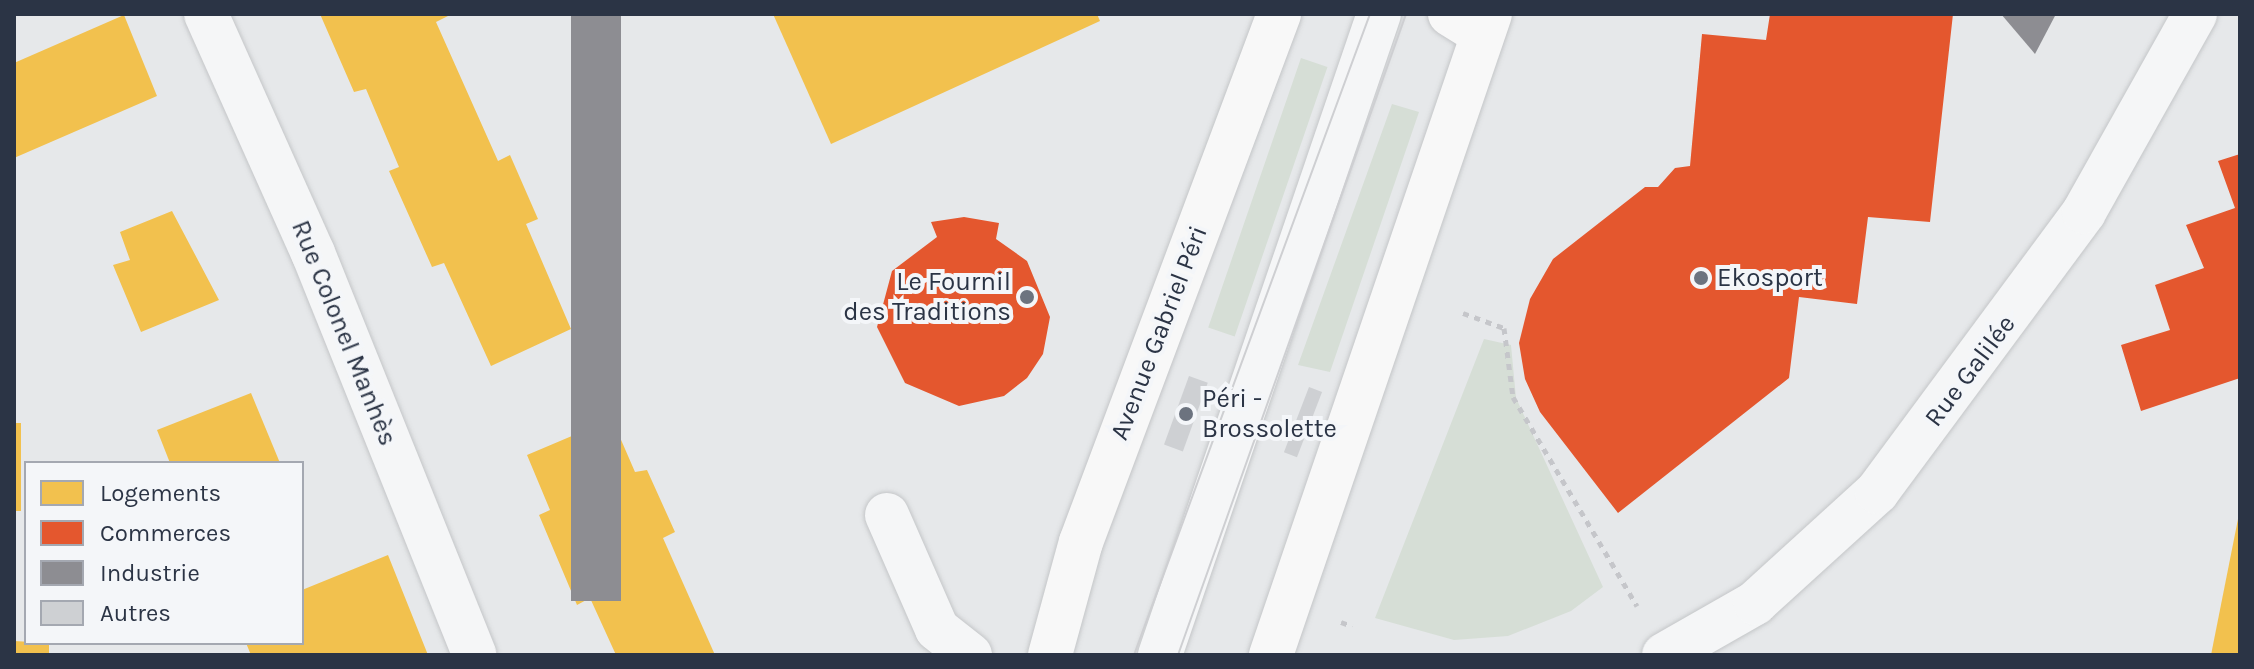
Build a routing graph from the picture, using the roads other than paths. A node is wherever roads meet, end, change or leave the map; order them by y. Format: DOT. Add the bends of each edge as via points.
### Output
graph roads {
  1 [pos="206,14"];
  2 [pos="1279,14"];
  3 [pos="1379,14"];
  4 [pos="2195,14"];
  5 [pos="1474,21"];
  6 [pos="887,515"];
  7 [pos="1666,654"];
  8 [pos="475,655"];
  9 [pos="970,655"];
  10 [pos="1050,655"];
  11 [pos="1160,655"];
  12 [pos="1271,655"];
  1 -- 8 [label="street, Rue Colonel Manhès" via="313,253"];
  2 -- 10 [label="main road, Avenue Gabriel Péri" via="1081,542"];
  3 -- 11 [label="street"];
  4 -- 7 [label="street, Rue Galilée" via="2084,212 1877,492 1755,603"];
  5 -- 12 [label="main road"];
  6 -- 9 [label="street" via="937,629"];
}
